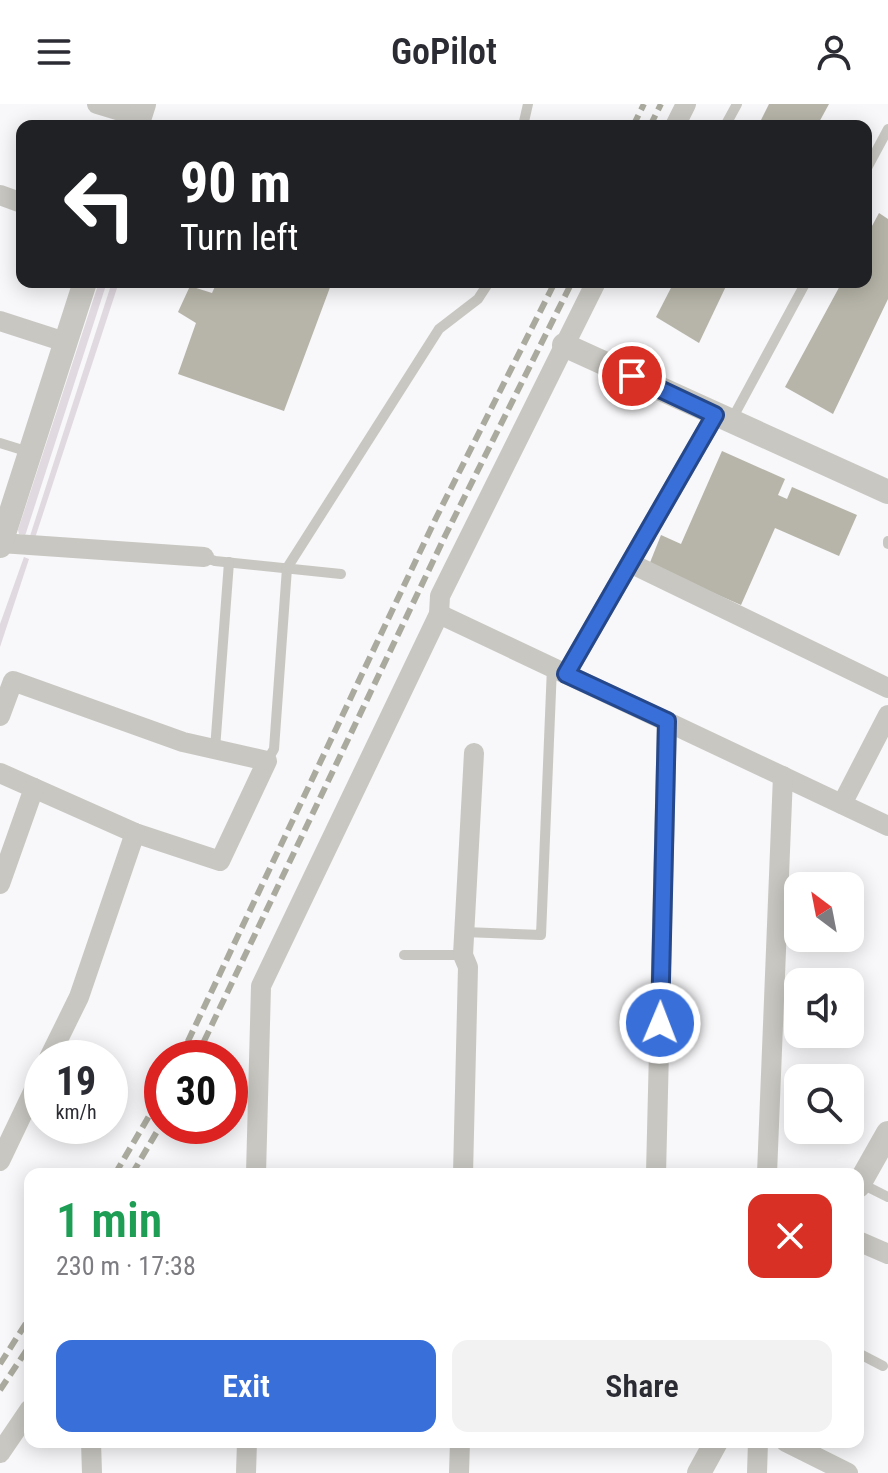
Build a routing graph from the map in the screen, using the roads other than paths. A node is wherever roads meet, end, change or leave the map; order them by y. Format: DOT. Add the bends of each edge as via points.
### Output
graph roads {
  1 [pos="97,104"];
  2 [pos="140,116"];
  3 [pos="888,129"];
  4 [pos="872,159"];
  5 [pos="83,288"];
  6 [pos="485,288"];
  7 [pos="593,288"];
  8 [pos="802,288"];
  9 [pos="0,321"];
  10 [pos="65,342"];
  11 [pos="564,345"];
  12 [pos="723,418"];
  13 [pos="0,443"];
  14 [pos="30,453"];
  15 [pos="884,487"];
  16 [pos="0,545"];
  17 [pos="204,557"];
  18 [pos="229,562"];
  19 [pos="630,563"];
  20 [pos="287,568"];
  21 [pos="341,574"];
  22 [pos="439,614"];
  23 [pos="559,670"];
  24 [pos="888,688"];
  25 [pos="888,715"];
  26 [pos="0,716"];
  27 [pos="667,721"];
  28 [pos="215,749"];
  29 [pos="474,753"];
  30 [pos="267,761"];
  31 [pos="0,773"];
  32 [pos="783,776"];
  33 [pos="34,788"];
  34 [pos="842,804"];
  35 [pos="888,826"];
  36 [pos="135,833"];
  37 [pos="0,884"];
  38 [pos="464,932"];
  39 [pos="404,955"];
  40 [pos="463,955"];
  41 [pos="58,1040"];
  42 [pos="24,1111"];
  43 [pos="888,1133"];
  44 [pos="0,1161"];
  45 [pos="256,1168"];
  46 [pos="463,1168"];
  47 [pos="656,1168"];
  48 [pos="767,1168"];
  49 [pos="864,1176"];
  50 [pos="864,1187"];
  51 [pos="888,1197"];
  52 [pos="864,1244"];
  53 [pos="888,1254"];
  54 [pos="864,1356"];
  55 [pos="883,1366"];
  56 [pos="24,1418"];
  57 [pos="91,1448"];
  58 [pos="247,1448"];
  59 [pos="460,1448"];
  60 [pos="713,1448"];
  61 [pos="758,1448"];
  62 [pos="798,1448"];
  63 [pos="0,1453"];
  64 [pos="92,1473"];
  65 [pos="246,1473"];
  66 [pos="459,1473"];
  67 [pos="699,1473"];
  68 [pos="757,1473"];
  69 [pos="848,1473"];
  1 -- 2 [label="street"];
  3 -- 4 [label="lane"];
  5 -- 10 [label="street"];
  6 -- 20 [label="lane" via="439,329"];
  7 -- 11 [label="street"];
  8 -- 12 [label="lane"];
  9 -- 10 [label="street"];
  10 -- 14 [label="street"];
  11 -- 12 [label="street"];
  11 -- 22 [label="street" via="440,596"];
  12 -- 15 [label="street"];
  12 -- 19 [label="street"];
  13 -- 14 [label="lane"];
  14 -- 16 [label="street"];
  16 -- 17 [label="street"];
  17 -- 18 [label="lane"];
  18 -- 20 [label="lane"];
  18 -- 28 [label="lane"];
  19 -- 23 [label="street"];
  19 -- 24 [label="street"];
  20 -- 21 [label="lane"];
  20 -- 30 [label="lane" via="274,749"];
  22 -- 23 [label="street"];
  22 -- 45 [label="street" via="261,986"];
  23 -- 27 [label="street"];
  23 -- 38 [label="lane" via="541,935"];
  25 -- 34 [label="street"];
  26 -- 28 [label="street" via="13,681"];
  27 -- 32 [label="street"];
  27 -- 47 [label="street"];
  28 -- 30 [label="street"];
  29 -- 38 [label="street"];
  30 -- 36 [label="street" via="220,861"];
  31 -- 33 [label="street"];
  32 -- 34 [label="street"];
  32 -- 48 [label="street"];
  33 -- 36 [label="street"];
  33 -- 37 [label="street"];
  34 -- 35 [label="street"];
  36 -- 41 [label="street" via="79,997"];
  38 -- 40 [label="street"];
  39 -- 40 [label="lane"];
  40 -- 46 [label="street" via="468,967"];
  42 -- 44 [label="street"];
  43 -- 49 [label="street"];
  50 -- 51 [label="lane"];
  52 -- 53 [label="street"];
  54 -- 55 [label="lane"];
  56 -- 63 [label="street"];
  57 -- 64 [label="street"];
  58 -- 65 [label="street"];
  59 -- 66 [label="street"];
  60 -- 67 [label="street"];
  61 -- 68 [label="street"];
  62 -- 69 [label="street"];
}
